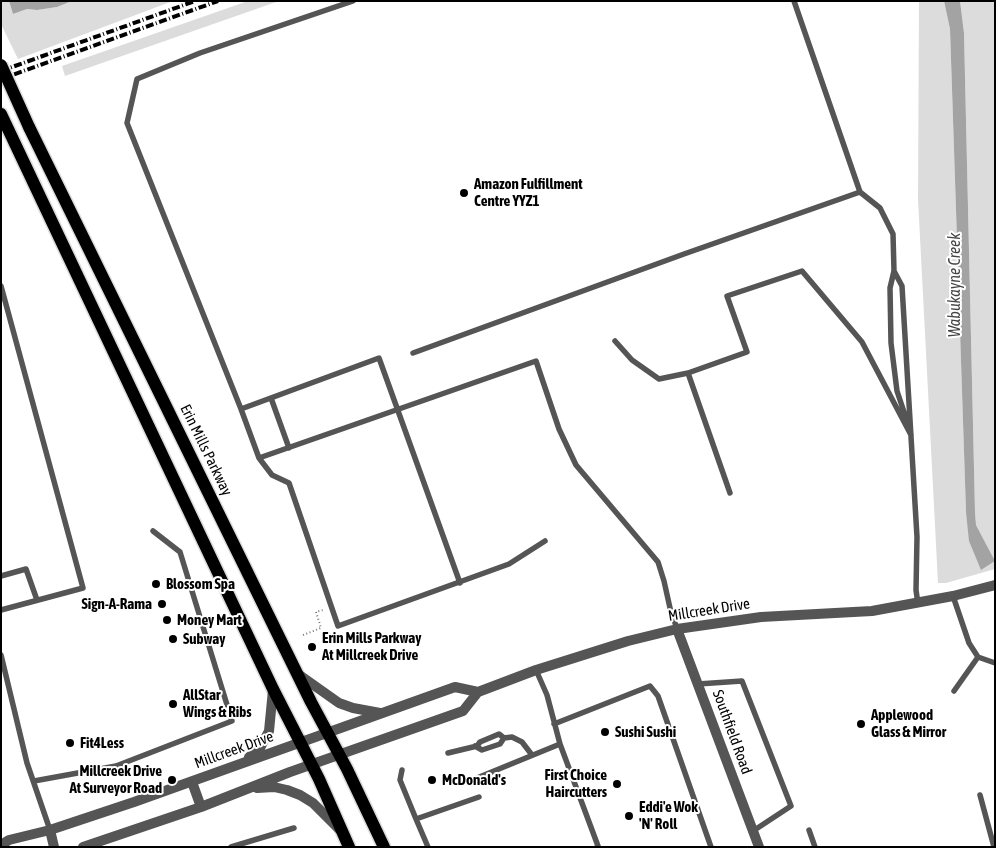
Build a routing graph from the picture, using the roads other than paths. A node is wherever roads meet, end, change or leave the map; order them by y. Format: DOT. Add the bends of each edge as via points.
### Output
graph roads {
  1 [pos="353,1"];
  2 [pos="794,1"];
  3 [pos="1,65"];
  4 [pos="1,114"];
  5 [pos="860,192"];
  6 [pos="894,272"];
  7 [pos="1,286"];
  8 [pos="615,341"];
  9 [pos="413,353"];
  10 [pos="688,373"];
  11 [pos="271,398"];
  12 [pos="241,409"];
  13 [pos="398,410"];
  14 [pos="911,436"];
  15 [pos="288,448"];
  16 [pos="259,458"];
  17 [pos="730,493"];
  18 [pos="152,531"];
  19 [pos="545,542"];
  20 [pos="1,576"];
  21 [pos="460,583"];
  22 [pos="995,585"];
  23 [pos="953,596"];
  24 [pos="37,600"];
  25 [pos="918,604"];
  26 [pos="1,610"];
  27 [pos="677,629"];
  28 [pos="1,655"];
  29 [pos="978,657"];
  30 [pos="995,664"];
  31 [pos="536,670"];
  32 [pos="298,674"];
  33 [pos="698,684"];
  34 [pos="273,688"];
  35 [pos="954,691"];
  36 [pos="478,692"];
  37 [pos="381,714"];
  38 [pos="554,724"];
  39 [pos="328,732"];
  40 [pos="504,738"];
  41 [pos="301,742"];
  42 [pos="560,744"];
  43 [pos="477,746"];
  44 [pos="448,754"];
  45 [pos="340,755"];
  46 [pos="532,755"];
  47 [pos="237,765"];
  48 [pos="312,765"];
  49 [pos="402,770"];
  50 [pos="472,780"];
  51 [pos="34,781"];
  52 [pos="192,782"];
  53 [pos="249,788"];
  54 [pos="980,795"];
  55 [pos="479,797"];
  56 [pos="201,807"];
  57 [pos="416,819"];
  58 [pos="294,828"];
  59 [pos="50,830"];
  60 [pos="809,830"];
  61 [pos="341,831"];
  62 [pos="753,831"];
  63 [pos="1,845"];
  64 [pos="54,847"];
  65 [pos="83,847"];
  66 [pos="231,847"];
  67 [pos="348,847"];
  68 [pos="384,847"];
  69 [pos="428,847"];
  70 [pos="597,847"];
  71 [pos="711,847"];
  72 [pos="759,847"];
  73 [pos="815,847"];
  74 [pos="994,847"];
  1 -- 12 [label="lane" via="200,53 137,79 126,124"];
  2 -- 5 [label="lane"];
  3 -- 32 [label="main road, Erin Mills Parkway, bridge"];
  4 -- 34 [label="main road"];
  5 -- 6 [label="lane" via="880,208 893,234"];
  5 -- 9 [label="lane"];
  6 -- 14 [label="lane" via="902,286"];
  6 -- 14 [label="lane" via="890,288 891,344 898,391"];
  7 -- 24 [label="lane" via="83,588"];
  8 -- 10 [label="lane" via="632,360 659,379"];
  10 -- 14 [label="lane" via="747,352 727,296 802,271 862,342"];
  10 -- 17 [label="lane"];
  11 -- 12 [label="lane"];
  11 -- 13 [label="lane" via="379,358"];
  11 -- 15 [label="lane"];
  12 -- 16 [label="lane"];
  13 -- 15 [label="lane"];
  13 -- 21 [label="lane"];
  13 -- 27 [label="lane" via="536,361 559,429 576,465 658,562"];
  14 -- 25 [label="lane"];
  15 -- 16 [label="lane"];
  16 -- 21 [label="lane" via="272,475 289,483 338,626"];
  18 -- 51 [label="lane" via="180,552 232,721 116,766"];
  19 -- 21 [label="lane" via="509,564"];
  20 -- 24 [label="lane" via="26,569"];
  22 -- 23 [label="street, Millcreek Drive"];
  23 -- 25 [label="street, Millcreek Drive"];
  23 -- 29 [label="lane" via="969,643"];
  24 -- 26 [label="lane"];
  25 -- 27 [label="street, Millcreek Drive" via="872,611 761,617"];
  27 -- 31 [label="street, Millcreek Drive" via="628,640"];
  27 -- 33 [label="street, Southfield Road"];
  28 -- 51 [label="lane"];
  29 -- 30 [label="lane"];
  29 -- 35 [label="lane"];
  31 -- 36 [label="street, Millcreek Drive"];
  31 -- 38 [label="lane" via="547,695"];
  32 -- 37 [label="street" via="339,703"];
  32 -- 39 [label="main road, Erin Mills Parkway"];
  33 -- 62 [label="street, Southfield Road"];
  33 -- 62 [label="lane" via="742,681 791,806"];
  34 -- 41 [label="main road"];
  34 -- 47 [label="street" via="267,738 259,750"];
  36 -- 37 [label="street, Millcreek Drive" via="455,687"];
  36 -- 45 [label="street, Millcreek Drive" via="463,711"];
  37 -- 39 [label="street, Millcreek Drive"];
  38 -- 42 [label="lane"];
  38 -- 71 [label="lane" via="650,686 658,696"];
  39 -- 41 [label="street, Millcreek Drive"];
  39 -- 45 [label="main road, Erin Mills Parkway"];
  40 -- 43 [label="lane" via="499,734"];
  40 -- 43 [label="lane" via="500,744 482,750"];
  40 -- 46 [label="lane" via="512,736 522,742"];
  41 -- 47 [label="street, Millcreek Drive"];
  41 -- 48 [label="main road"];
  42 -- 46 [label="lane"];
  42 -- 70 [label="lane"];
  43 -- 44 [label="lane"];
  45 -- 48 [label="street, Millcreek Drive"];
  45 -- 68 [label="main road, Erin Mills Parkway"];
  46 -- 50 [label="lane"];
  47 -- 52 [label="street, Millcreek Drive"];
  48 -- 53 [label="street, Millcreek Drive"];
  48 -- 61 [label="main road"];
  49 -- 57 [label="lane" via="400,780"];
  51 -- 59 [label="lane"];
  52 -- 56 [label="street"];
  52 -- 59 [label="street, Millcreek Drive"];
  53 -- 56 [label="street, Millcreek Drive"];
  53 -- 61 [label="street" via="274,787 300,795 313,803"];
  54 -- 74 [label="lane"];
  55 -- 57 [label="lane"];
  56 -- 65 [label="street, Millcreek Drive"];
  57 -- 69 [label="lane"];
  58 -- 66 [label="lane"];
  59 -- 63 [label="street, Millcreek Drive"];
  59 -- 64 [label="street"];
  60 -- 73 [label="lane"];
  61 -- 67 [label="main road"];
  62 -- 72 [label="street, Southfield Road"];
}
